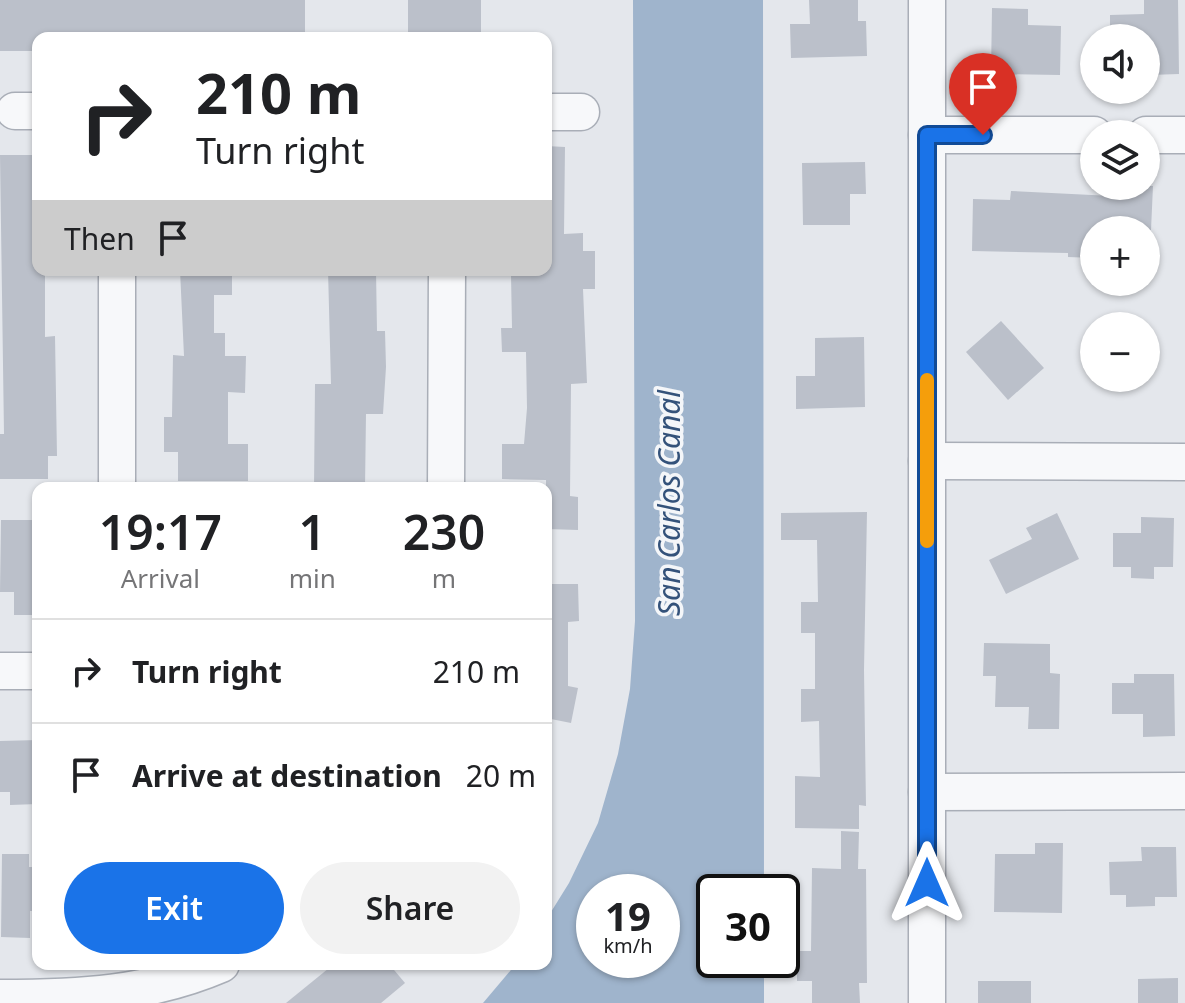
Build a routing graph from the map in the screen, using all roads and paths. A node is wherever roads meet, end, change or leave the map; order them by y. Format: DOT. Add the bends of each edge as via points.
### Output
graph roads {
  1 [pos="927,0"];
  2 [pos="927,135"];
  3 [pos="1080,135"];
  4 [pos="1160,135"];
  5 [pos="1185,135"];
  6 [pos="117,276"];
  7 [pos="447,276"];
  8 [pos="927,461"];
  9 [pos="1185,462"];
  10 [pos="117,482"];
  11 [pos="446,482"];
  12 [pos="0,671"];
  13 [pos="32,671"];
  14 [pos="1185,791"];
  15 [pos="927,792"];
  16 [pos="203,970"];
  17 [pos="0,998"];
  18 [pos="927,1003"];
  1 -- 2 [label="street"];
  2 -- 3 [label="street"];
  2 -- 8 [label="street"];
  4 -- 5 [label="street"];
  6 -- 10 [label="street"];
  7 -- 11 [label="street"];
  8 -- 9 [label="street"];
  8 -- 15 [label="street"];
  12 -- 13 [label="street"];
  14 -- 15 [label="street"];
  15 -- 18 [label="street"];
  16 -- 17 [label="street" via="150,988 96,997"];
}
